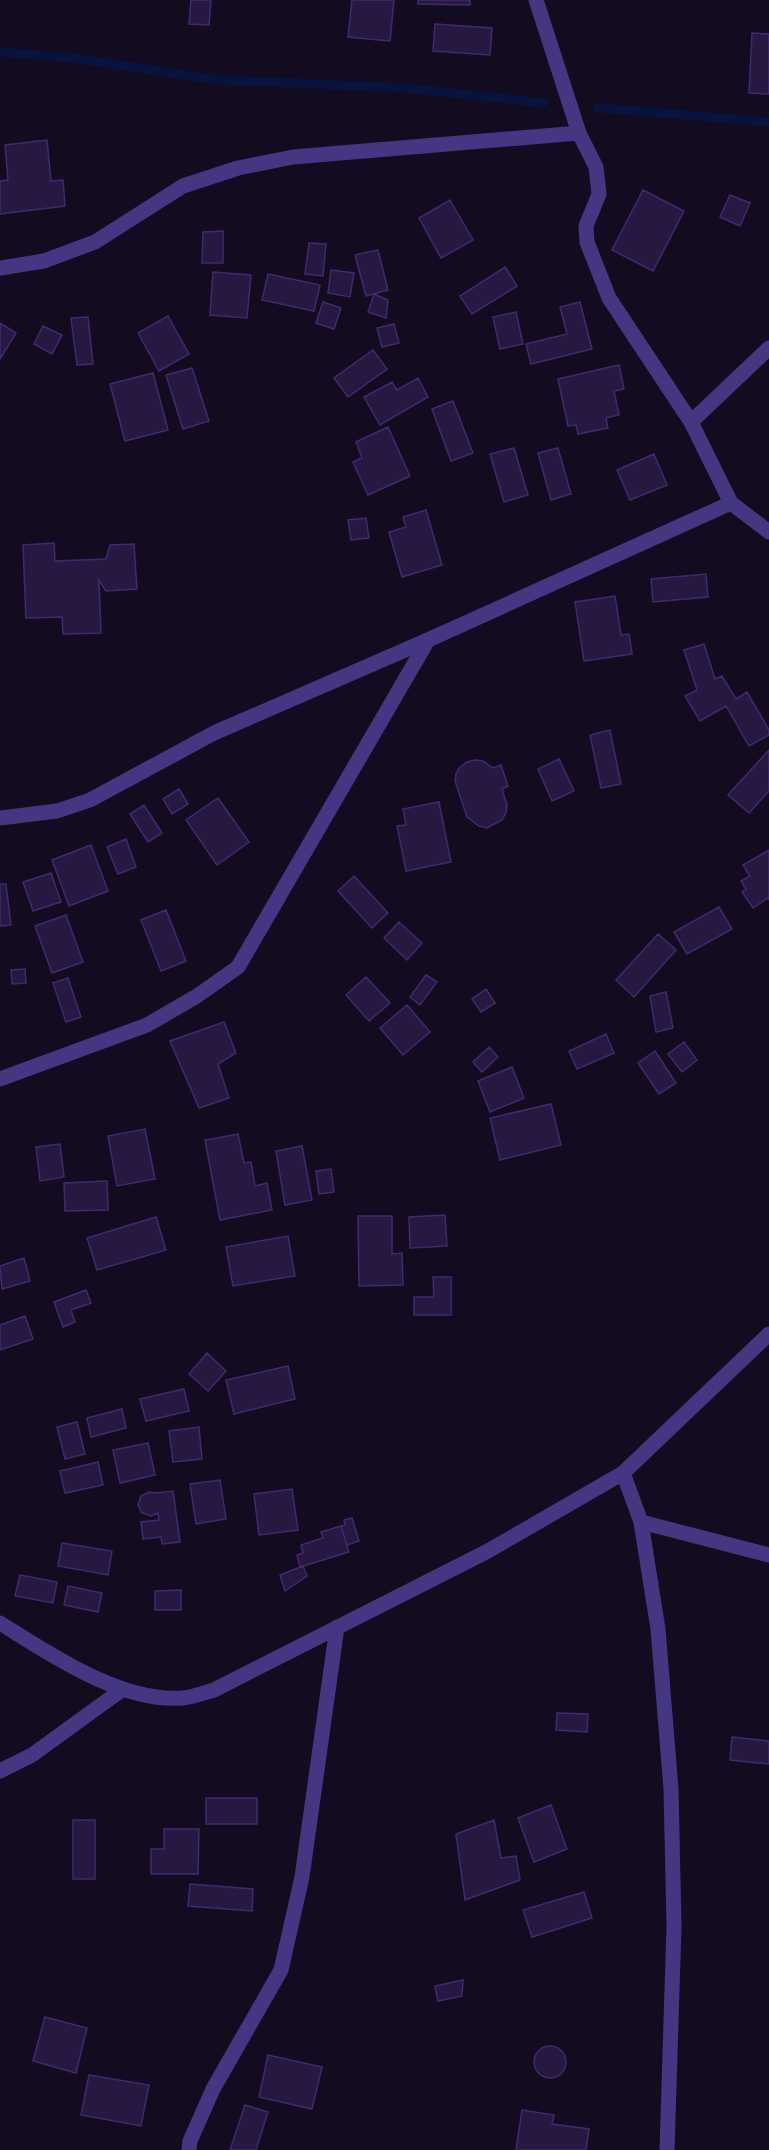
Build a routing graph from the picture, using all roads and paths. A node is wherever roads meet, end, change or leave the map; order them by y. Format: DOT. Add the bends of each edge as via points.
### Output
graph roads {
  1 [pos="536,0"];
  2 [pos="579,133"];
  3 [pos="0,268"];
  4 [pos="769,348"];
  5 [pos="691,422"];
  6 [pos="731,503"];
  7 [pos="769,532"];
  8 [pos="428,640"];
  9 [pos="0,818"];
  10 [pos="0,1079"];
  11 [pos="769,1334"];
  12 [pos="623,1473"];
  13 [pos="641,1522"];
  14 [pos="769,1555"];
  15 [pos="0,1623"];
  16 [pos="337,1627"];
  17 [pos="123,1689"];
  18 [pos="0,1771"];
  19 [pos="189,2150"];
  20 [pos="667,2150"];
  1 -- 2 [label="street"];
  2 -- 3 [label="street" via="293,157 238,168 183,186 95,242 44,261"];
  2 -- 5 [label="street" via="596,167 599,194 586,226 587,242 609,298"];
  4 -- 5 [label="street"];
  5 -- 6 [label="street"];
  6 -- 7 [label="street"];
  6 -- 8 [label="street"];
  8 -- 9 [label="street" via="214,733 90,800 57,811"];
  8 -- 10 [label="street" via="238,967 147,1025"];
  11 -- 12 [label="street"];
  12 -- 13 [label="street"];
  12 -- 16 [label="street" via="488,1551"];
  13 -- 14 [label="street"];
  13 -- 20 [label="street" via="658,1629 671,1789 674,1926"];
  15 -- 17 [label="street" via="94,1678"];
  16 -- 17 [label="street" via="214,1690 183,1698"];
  16 -- 19 [label="street" via="302,1877 281,1970 213,2089"];
  17 -- 18 [label="street" via="32,1755"];
}
